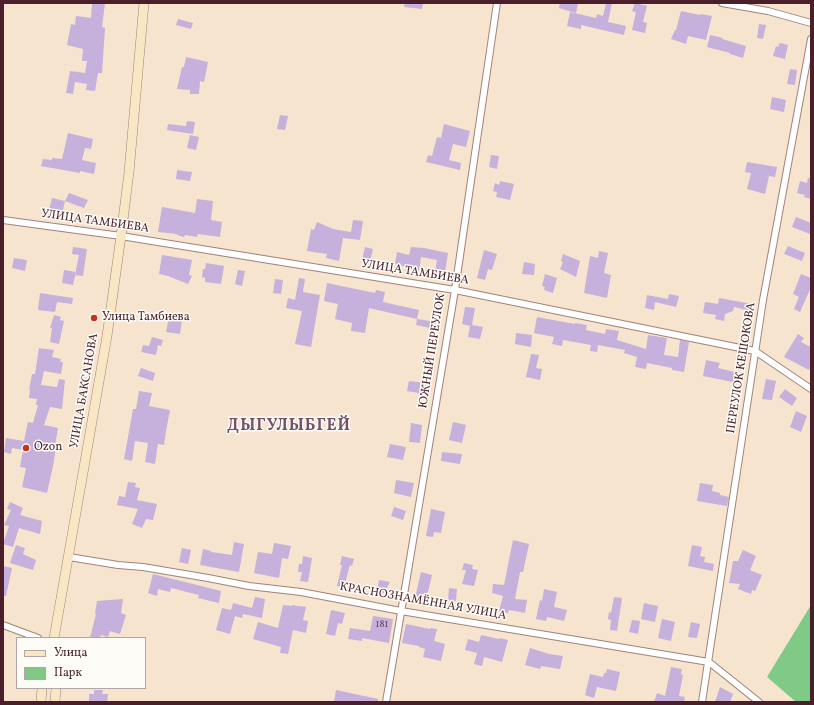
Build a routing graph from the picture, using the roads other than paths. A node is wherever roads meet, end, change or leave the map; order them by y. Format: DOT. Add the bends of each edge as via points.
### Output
graph roads {
  1 [pos="144,3"];
  2 [pos="497,3"];
  3 [pos="722,3"];
  4 [pos="811,23"];
  5 [pos="811,39"];
  6 [pos="3,220"];
  7 [pos="121,236"];
  8 [pos="455,290"];
  9 [pos="755,351"];
  10 [pos="811,389"];
  11 [pos="69,557"];
  12 [pos="401,610"];
  13 [pos="3,625"];
  14 [pos="35,637"];
  15 [pos="54,637"];
  16 [pos="709,662"];
  17 [pos="42,689"];
  18 [pos="56,689"];
  19 [pos="40,702"];
  20 [pos="55,702"];
  21 [pos="386,702"];
  22 [pos="702,702"];
  23 [pos="759,702"];
  1 -- 7 [label="main road, УЛИЦА БАКСАНОВА"];
  2 -- 8 [label="street, ЮЖНЫЙ ПЕРЕУЛОК"];
  3 -- 4 [label="street" via="768,11"];
  5 -- 9 [label="street, ПЕРЕУЛОК КЕШОКОВА"];
  6 -- 7 [label="street, УЛИЦА ТАМБИЕВА"];
  7 -- 8 [label="street, УЛИЦА ТАМБИЕВА"];
  7 -- 11 [label="main road, УЛИЦА БАКСАНОВА" via="107,336"];
  8 -- 9 [label="street, УЛИЦА ТАМБИЕВА"];
  8 -- 12 [label="street, ЮЖНЫЙ ПЕРЕУЛОК"];
  9 -- 10 [label="street, УЛИЦА ТАМБИЕВА"];
  9 -- 16 [label="street, ПЕРЕУЛОК КЕШОКОВА"];
  11 -- 12 [label="street, КРАСНОЗНАМЁННАЯ УЛИЦА" via="301,592"];
  11 -- 15 [label="main road, УЛИЦА БАКСАНОВА"];
  12 -- 16 [label="street, КРАСНОЗНАМЁННАЯ УЛИЦА"];
  12 -- 21 [label="street, ЮЖНЫЙ ПЕРЕУЛОК"];
  13 -- 14 [label="street"];
  16 -- 22 [label="street, ПЕРЕУЛОК КЕШОКОВА"];
  16 -- 23 [label="street, КРАСНОЗНАМЁННАЯ УЛИЦА"];
  17 -- 19 [label="main road"];
  18 -- 20 [label="main road"];
}
